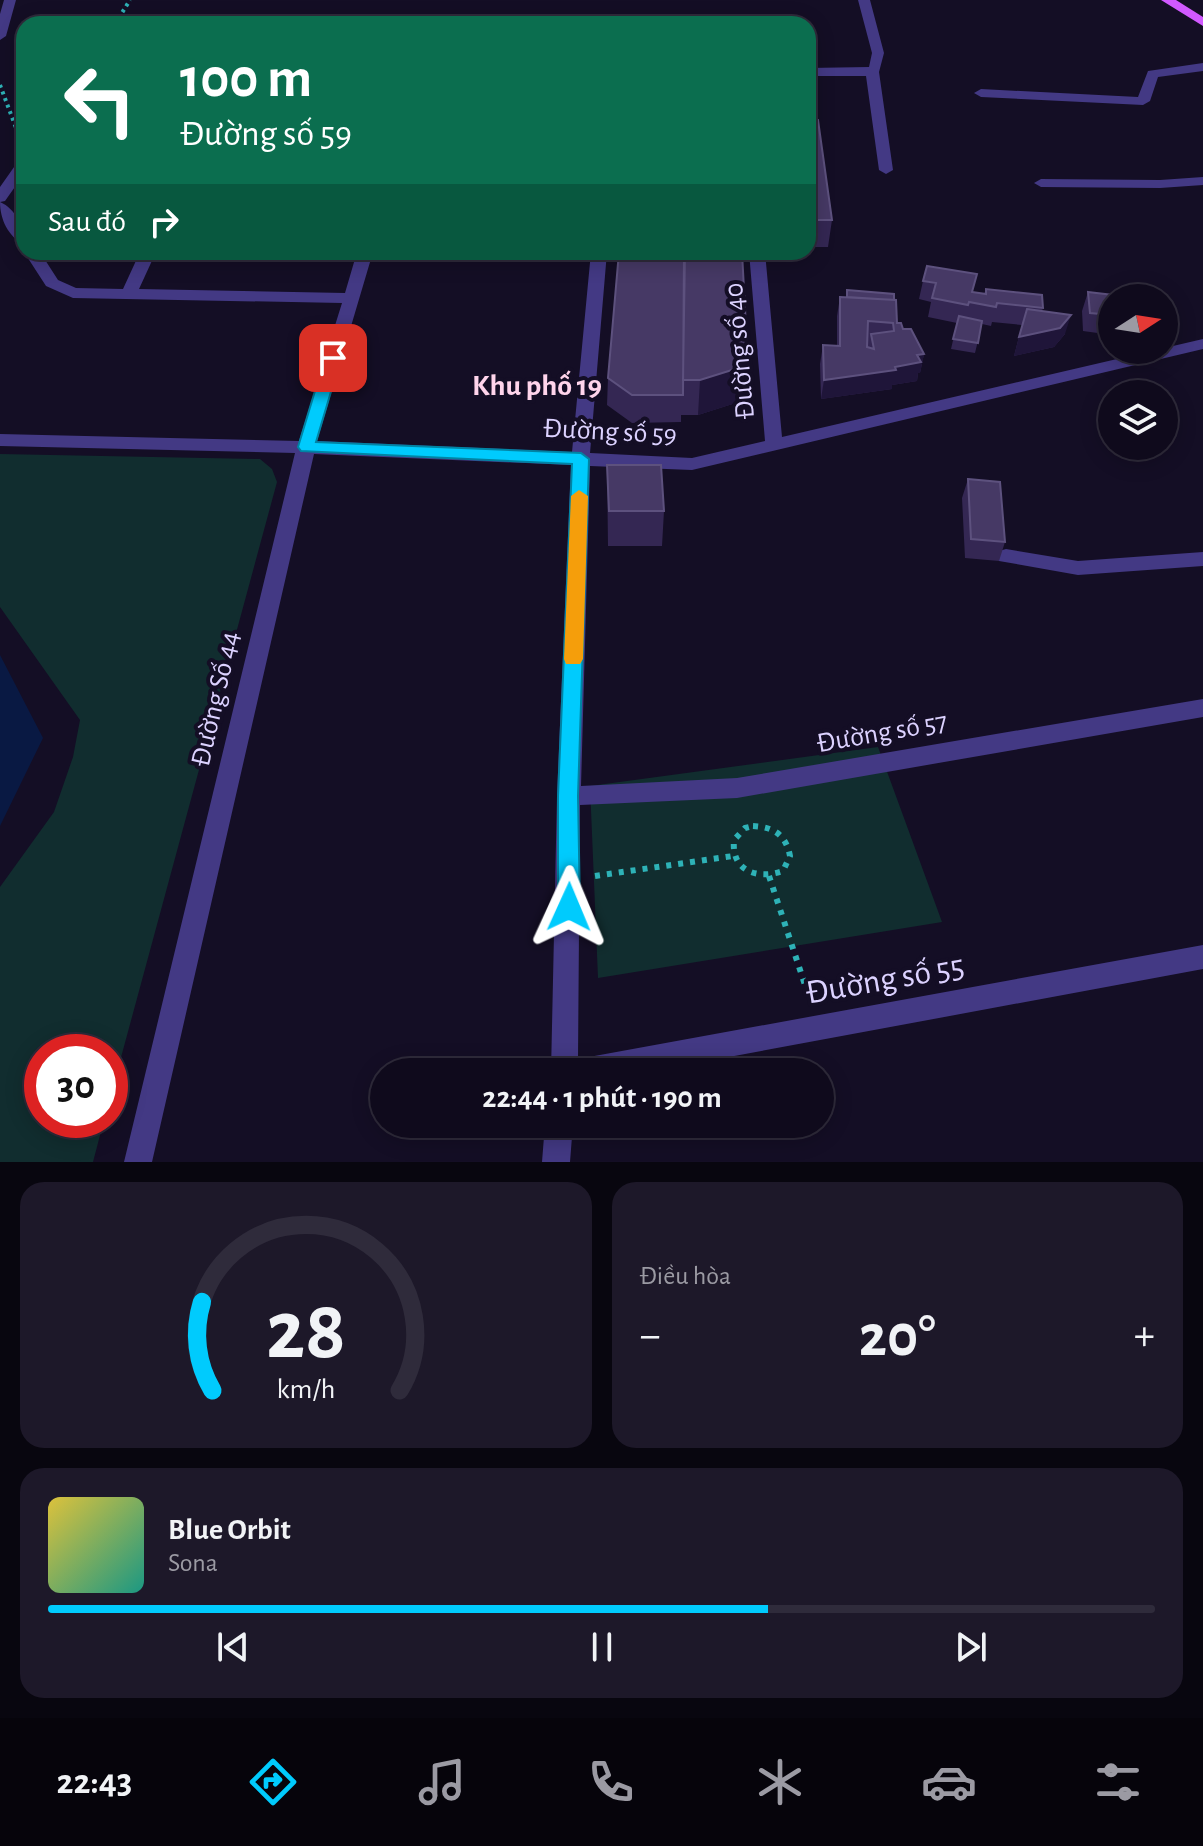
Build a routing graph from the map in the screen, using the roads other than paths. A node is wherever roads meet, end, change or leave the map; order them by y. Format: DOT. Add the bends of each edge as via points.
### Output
graph roads {
  1 [pos="10,0"];
  2 [pos="864,0"];
  3 [pos="1167,0"];
  4 [pos="1203,22"];
  5 [pos="0,36"];
  6 [pos="1203,67"];
  7 [pos="872,71"];
  8 [pos="816,72"];
  9 [pos="981,93"];
  10 [pos="886,170"];
  11 [pos="16,175"];
  12 [pos="1203,181"];
  13 [pos="1041,183"];
  14 [pos="0,198"];
  15 [pos="0,207"];
  16 [pos="16,228"];
  17 [pos="37,260"];
  18 [pos="144,260"];
  19 [pos="363,260"];
  20 [pos="598,260"];
  21 [pos="758,260"];
  22 [pos="128,295"];
  23 [pos="351,298"];
  24 [pos="1203,344"];
  25 [pos="0,440"];
  26 [pos="774,445"];
  27 [pos="306,447"];
  28 [pos="581,459"];
  29 [pos="1006,556"];
  30 [pos="1203,559"];
  31 [pos="1203,708"];
  32 [pos="568,796"];
  33 [pos="1203,957"];
  34 [pos="564,1058"];
  35 [pos="653,1058"];
  36 [pos="558,1138"];
  37 [pos="138,1162"];
  38 [pos="556,1162"];
  1 -- 5 [label="street"];
  2 -- 7 [label="street" via="879,61"];
  3 -- 4 [label="main road"];
  6 -- 9 [label="street" via="1153,74 1143,101"];
  7 -- 8 [label="street"];
  7 -- 10 [label="street"];
  11 -- 14 [label="street"];
  12 -- 13 [label="street"];
  15 -- 16 [label="street"];
  17 -- 22 [label="street" via="52,283 73,293"];
  18 -- 22 [label="street"];
  19 -- 23 [label="street, Đường Số 44"];
  20 -- 28 [label="street"];
  21 -- 26 [label="street, Đường số 40"];
  22 -- 23 [label="street"];
  23 -- 27 [label="street, Đường Số 44"];
  24 -- 26 [label="street, Đường số 59"];
  25 -- 27 [label="street, Đường số 59"];
  26 -- 28 [label="street, Đường số 59" via="692,464"];
  27 -- 28 [label="street, Đường số 59"];
  27 -- 37 [label="street, Đường Số 44"];
  28 -- 32 [label="street"];
  29 -- 30 [label="street" via="1078,568"];
  31 -- 32 [label="street, Đường số 57" via="737,788"];
  32 -- 34 [label="street"];
  33 -- 35 [label="street, Đường số 55"];
  36 -- 38 [label="street"];
}
